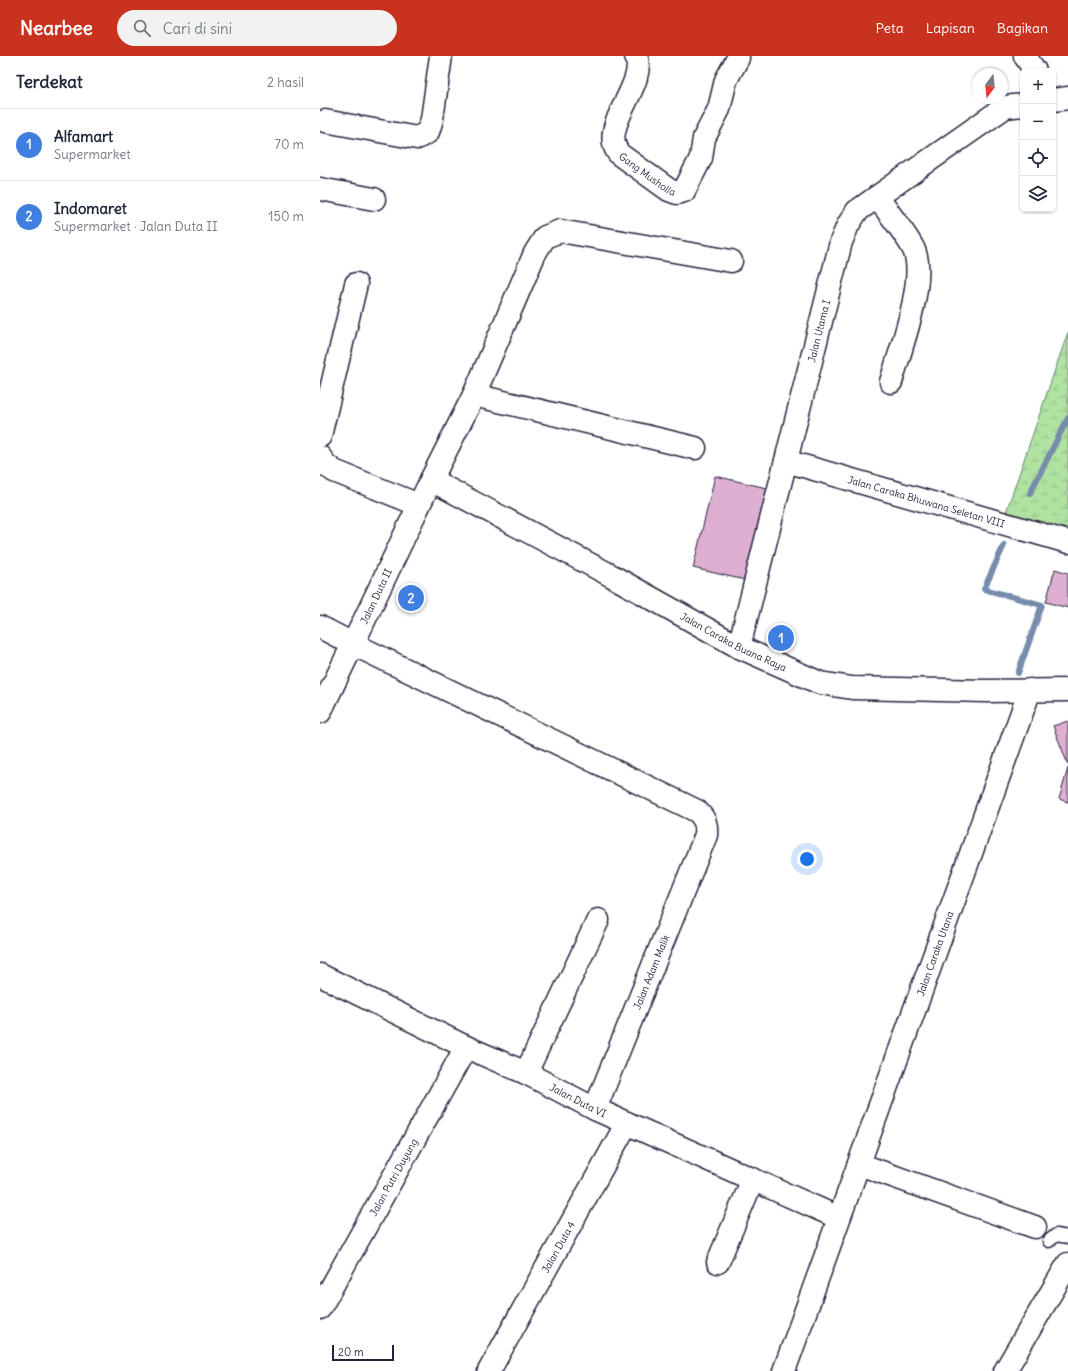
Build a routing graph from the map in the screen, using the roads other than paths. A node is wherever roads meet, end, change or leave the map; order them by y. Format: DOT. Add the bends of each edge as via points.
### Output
graph roads {
  1 [pos="442,56"];
  2 [pos="636,56"];
  3 [pos="1025,56"];
  4 [pos="738,58"];
  5 [pos="1032,68"];
  6 [pos="1068,98"];
  7 [pos="1056,100"];
  8 [pos="1020,104"];
  9 [pos="325,121"];
  10 [pos="320,189"];
  11 [pos="877,197"];
  12 [pos="374,199"];
  13 [pos="731,261"];
  14 [pos="356,284"];
  15 [pos="891,382"];
  16 [pos="474,395"];
  17 [pos="320,436"];
  18 [pos="695,448"];
  19 [pos="320,457"];
  20 [pos="786,461"];
  21 [pos="431,480"];
  22 [pos="419,505"];
  23 [pos="1068,542"];
  24 [pos="320,627"];
  25 [pos="353,644"];
  26 [pos="739,647"];
  27 [pos="1023,690"];
  28 [pos="1068,690"];
  29 [pos="320,712"];
  30 [pos="598,920"];
  31 [pos="320,975"];
  32 [pos="466,1047"];
  33 [pos="526,1073"];
  34 [pos="595,1109"];
  35 [pos="627,1123"];
  36 [pos="859,1164"];
  37 [pos="753,1179"];
  38 [pos="839,1218"];
  39 [pos="1042,1234"];
  40 [pos="1068,1237"];
  41 [pos="718,1262"];
  42 [pos="1068,1264"];
  43 [pos="320,1308"];
  44 [pos="489,1371"];
  45 [pos="784,1371"];
  46 [pos="1006,1371"];
  1 -- 9 [label="street" via="428,132 417,138"];
  2 -- 4 [label="street, Gang Musholla" via="639,68 614,133 614,147 619,154 663,186 677,193 684,191 701,158 704,138 719,109 726,80"];
  3 -- 5 [label="street"];
  6 -- 7 [label="street"];
  8 -- 11 [label="street, Jalan Utama I" via="1005,107"];
  10 -- 12 [label="street"];
  11 -- 15 [label="street" via="914,250 919,268 916,293"];
  11 -- 20 [label="street, Jalan Utama I" via="857,211 841,242"];
  13 -- 16 [label="street, Jalan Duta II" via="560,231 545,237"];
  14 -- 17 [label="street"];
  16 -- 18 [label="street"];
  16 -- 21 [label="street, Jalan Duta II"];
  19 -- 22 [label="street" via="334,471"];
  20 -- 23 [label="street, Jalan Caraka Bhuwana Seletan VIII"];
  20 -- 26 [label="street, Jalan Utama I"];
  21 -- 22 [label="street, Jalan Duta II"];
  21 -- 26 [label="street, Jalan Caraka Buana Raya"];
  22 -- 25 [label="street, Jalan Duta II"];
  24 -- 25 [label="street"];
  25 -- 29 [label="street, Jalan Duta II"];
  25 -- 34 [label="street, Jalan Adam Malik" via="698,811 705,818 706,834"];
  26 -- 27 [label="street, Jalan Caraka Buana Raya" via="820,683 852,688"];
  27 -- 28 [label="street, Jalan Caraka Buana Raya"];
  27 -- 36 [label="street, Jalan Caraka Utana"];
  30 -- 33 [label="street"];
  31 -- 32 [label="street, Jalan Duta VI"];
  32 -- 33 [label="street, Jalan Duta VI"];
  32 -- 43 [label="street, Jalan Putri Duyung"];
  33 -- 34 [label="street, Jalan Duta VI"];
  34 -- 35 [label="street, Jalan Duta VI"];
  35 -- 37 [label="street, Jalan Duta VI"];
  35 -- 44 [label="street, Jalan Duta 4"];
  36 -- 38 [label="street, Jalan Caraka Utana"];
  36 -- 39 [label="street"];
  37 -- 38 [label="street, Jalan Duta VI"];
  37 -- 41 [label="street"];
  38 -- 45 [label="street, Jalan Caraka Utana"];
  39 -- 40 [label="lane"];
  42 -- 46 [label="street"];
}
